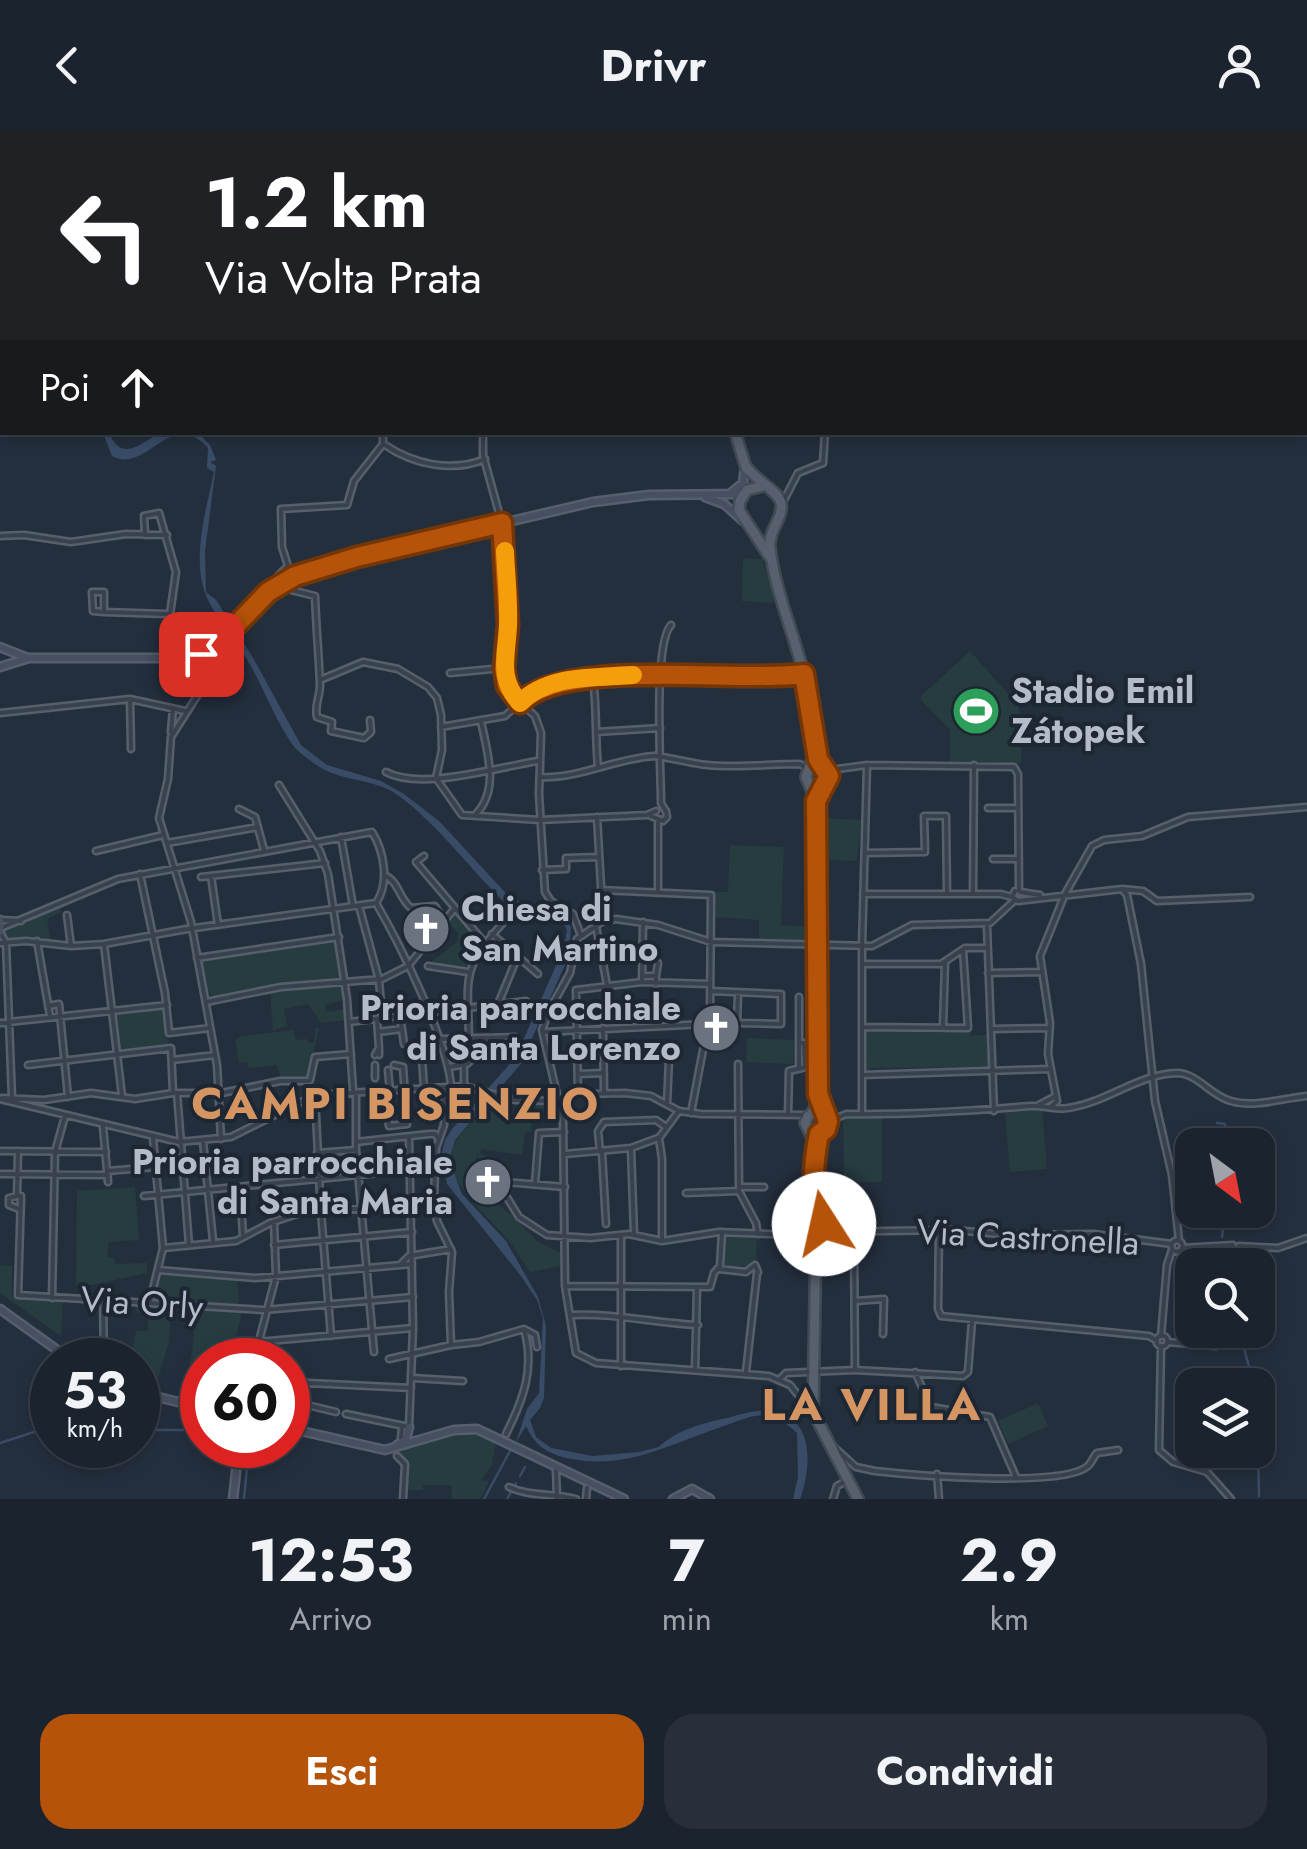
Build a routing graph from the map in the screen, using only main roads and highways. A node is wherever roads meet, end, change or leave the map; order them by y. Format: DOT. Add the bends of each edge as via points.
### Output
graph roads {
  1 [pos="737,435"];
  2 [pos="744,464"];
  3 [pos="770,489"];
  4 [pos="746,492"];
  5 [pos="745,522"];
  6 [pos="774,524"];
  7 [pos="795,641"];
  8 [pos="819,770"];
  9 [pos="816,788"];
  10 [pos="816,1037"];
  11 [pos="816,1094"];
  12 [pos="825,1116"];
  13 [pos="815,1139"];
  14 [pos="858,1499"];
  1 -- 2 [label="main road"];
  2 -- 3 [label="main road"];
  2 -- 4 [label="main road"];
  3 -- 4 [label="main road"];
  3 -- 6 [label="main road" via="781,509"];
  4 -- 5 [label="main road" via="738,506"];
  5 -- 6 [label="main road" via="757,528"];
  5 -- 7 [label="main road" via="769,556"];
  6 -- 7 [label="main road" via="770,548"];
  7 -- 8 [label="main road"];
  8 -- 9 [label="main road"];
  8 -- 9 [label="main road" via="806,780"];
  9 -- 10 [label="main road"];
  10 -- 11 [label="main road"];
  10 -- 11 [label="main road" via="806,1066"];
  11 -- 12 [label="main road"];
  12 -- 13 [label="main road"];
  12 -- 13 [label="main road" via="826,1129"];
  13 -- 14 [label="main road" via="813,1412"];
}
